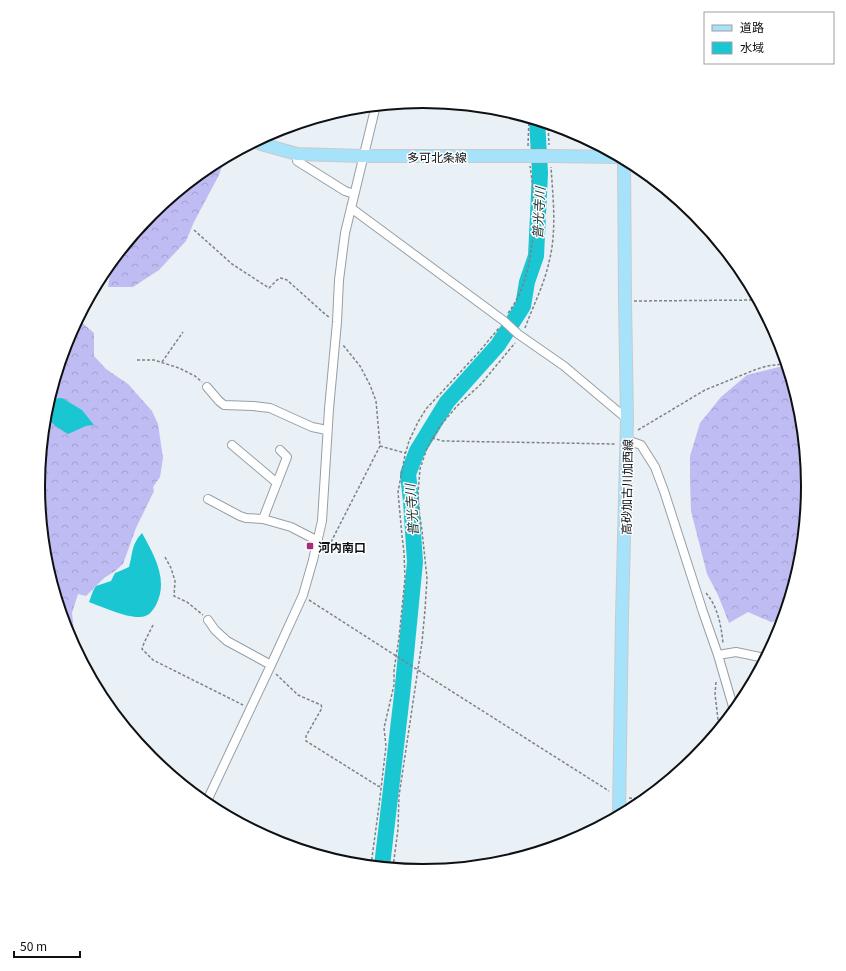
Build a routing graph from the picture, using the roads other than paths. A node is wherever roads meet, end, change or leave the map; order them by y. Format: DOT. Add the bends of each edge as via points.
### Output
graph roads {
  1 [pos="374,111"];
  2 [pos="261,144"];
  3 [pos="297,154"];
  4 [pos="363,156"];
  5 [pos="610,157"];
  6 [pos="624,165"];
  7 [pos="354,194"];
  8 [pos="351,208"];
  9 [pos="207,387"];
  10 [pos="627,419"];
  11 [pos="327,430"];
  12 [pos="627,439"];
  13 [pos="232,445"];
  14 [pos="280,450"];
  15 [pos="277,483"];
  16 [pos="208,499"];
  17 [pos="262,519"];
  18 [pos="317,542"];
  19 [pos="327,549"];
  20 [pos="208,620"];
  21 [pos="722,654"];
  22 [pos="760,657"];
  23 [pos="270,668"];
  24 [pos="732,703"];
  25 [pos="209,797"];
  26 [pos="619,809"];
  1 -- 4 [label="street"];
  2 -- 3 [label="main road, 多可北条線"];
  3 -- 4 [label="main road, 多可北条線"];
  3 -- 7 [label="street" via="297,161 345,192"];
  4 -- 5 [label="main road, 多可北条線"];
  4 -- 7 [label="street"];
  6 -- 10 [label="main road, 高砂加古川加西線"];
  7 -- 8 [label="street"];
  8 -- 10 [label="street" via="564,366"];
  8 -- 11 [label="street" via="339,280"];
  9 -- 11 [label="street" via="224,405 270,408 312,427"];
  10 -- 12 [label="main road, 高砂加古川加西線"];
  11 -- 18 [label="street" via="322,521"];
  12 -- 21 [label="street" via="641,445 656,467 694,584"];
  12 -- 26 [label="main road, 高砂加古川加西線"];
  13 -- 15 [label="street"];
  14 -- 15 [label="street" via="287,457"];
  15 -- 17 [label="street"];
  16 -- 17 [label="street" via="240,516"];
  17 -- 18 [label="street" via="291,527"];
  18 -- 19 [label="street"];
  18 -- 23 [label="street" via="303,596"];
  20 -- 23 [label="street" via="227,641"];
  21 -- 22 [label="street" via="736,652"];
  21 -- 24 [label="street" via="722,668"];
  23 -- 25 [label="street"];
}
